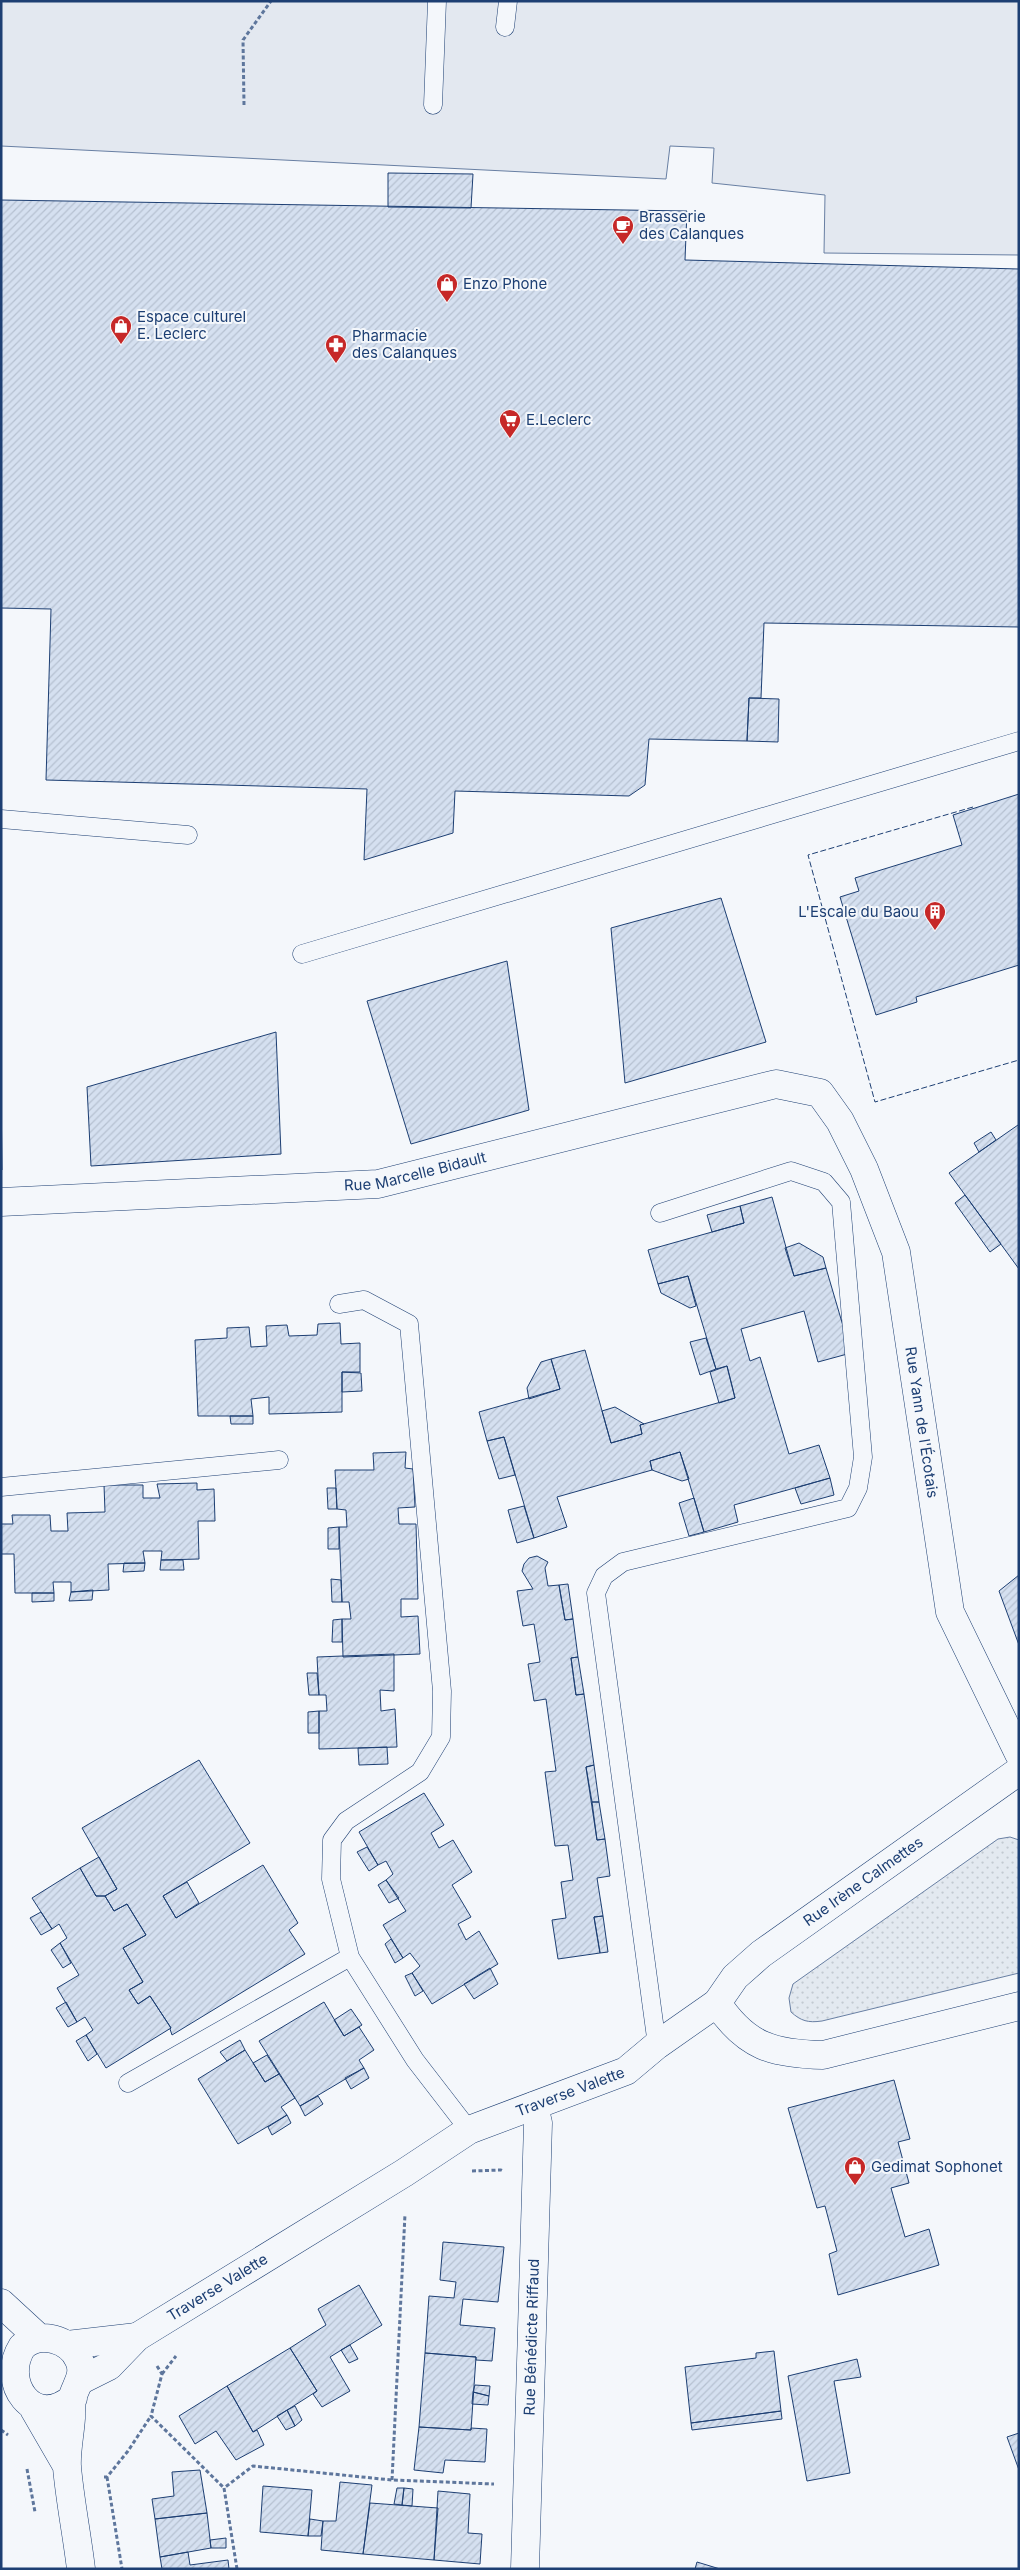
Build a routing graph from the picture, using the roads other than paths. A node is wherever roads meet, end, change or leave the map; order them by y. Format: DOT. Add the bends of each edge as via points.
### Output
graph roads {
  1 [pos="437,1"];
  2 [pos="508,1"];
  3 [pos="505,27"];
  4 [pos="433,105"];
  5 [pos="1019,741"];
  6 [pos="1,819"];
  7 [pos="188,835"];
  8 [pos="302,954"];
  9 [pos="820,1092"];
  10 [pos="1,1202"];
  11 [pos="660,1213"];
  12 [pos="339,1304"];
  13 [pos="279,1460"];
  14 [pos="1,1486"];
  15 [pos="1019,1754"];
  16 [pos="1019,1771"];
  17 [pos="350,1957"];
  18 [pos="717,2003"];
  19 [pos="1019,2006"];
  20 [pos="657,2045"];
  21 [pos="128,2083"];
  22 [pos="534,2106"];
  23 [pos="469,2130"];
  24 [pos="1,2303"];
  25 [pos="1,2322"];
  26 [pos="137,2337"];
  27 [pos="40,2338"];
  28 [pos="67,2345"];
  29 [pos="13,2359"];
  30 [pos="77,2389"];
  31 [pos="34,2408"];
  32 [pos="67,2466"];
  33 [pos="81,2569"];
  34 [pos="525,2569"];
  1 -- 4 [label="lane"];
  2 -- 3 [label="lane"];
  5 -- 8 [label="lane"];
  6 -- 7 [label="lane"];
  9 -- 10 [label="street, Rue Marcelle Bidault" via="776,1084 378,1184"];
  9 -- 15 [label="street, Rue Yann de l'Écotais" via="840,1121 864,1170 896,1252 950,1612"];
  11 -- 20 [label="lane" via="791,1171 824,1182 841,1202 863,1457 858,1488 848,1508 623,1562 604,1576 596,1593"];
  12 -- 17 [label="lane" via="364,1300 409,1324 442,1692 441,1737 420,1772 346,1821 332,1840 330,1879"];
  13 -- 14 [label="lane"];
  16 -- 18 [label="street, Rue Irène Calmettes" via="761,1954 736,1977"];
  17 -- 21 [label="lane"];
  17 -- 23 [label="lane" via="415,2060"];
  18 -- 19 [label="street" via="727,2018 745,2034 770,2050 824,2055"];
  18 -- 20 [label="street, Traverse Valette"];
  20 -- 22 [label="street, Traverse Valette" via="626,2071"];
  22 -- 23 [label="street, Traverse Valette"];
  22 -- 34 [label="street, Rue Bénédicte Riffaud" via="538,2124"];
  23 -- 26 [label="street, Traverse Valette" via="404,2174"];
  24 -- 27 [label="street"];
  25 -- 29 [label="street"];
  26 -- 28 [label="street, Traverse Valette"];
  26 -- 30 [label="street, Traverse Valette" via="109,2366"];
  27 -- 28 [label="street" via="54,2338"];
  27 -- 29 [label="street" via="24,2345"];
  28 -- 30 [label="street" via="80,2361"];
  29 -- 31 [label="street" via="10,2374 13,2389 21,2401"];
  30 -- 31 [label="street" via="62,2407"];
  30 -- 32 [label="street"];
  31 -- 32 [label="street"];
  32 -- 33 [label="street"];
}
